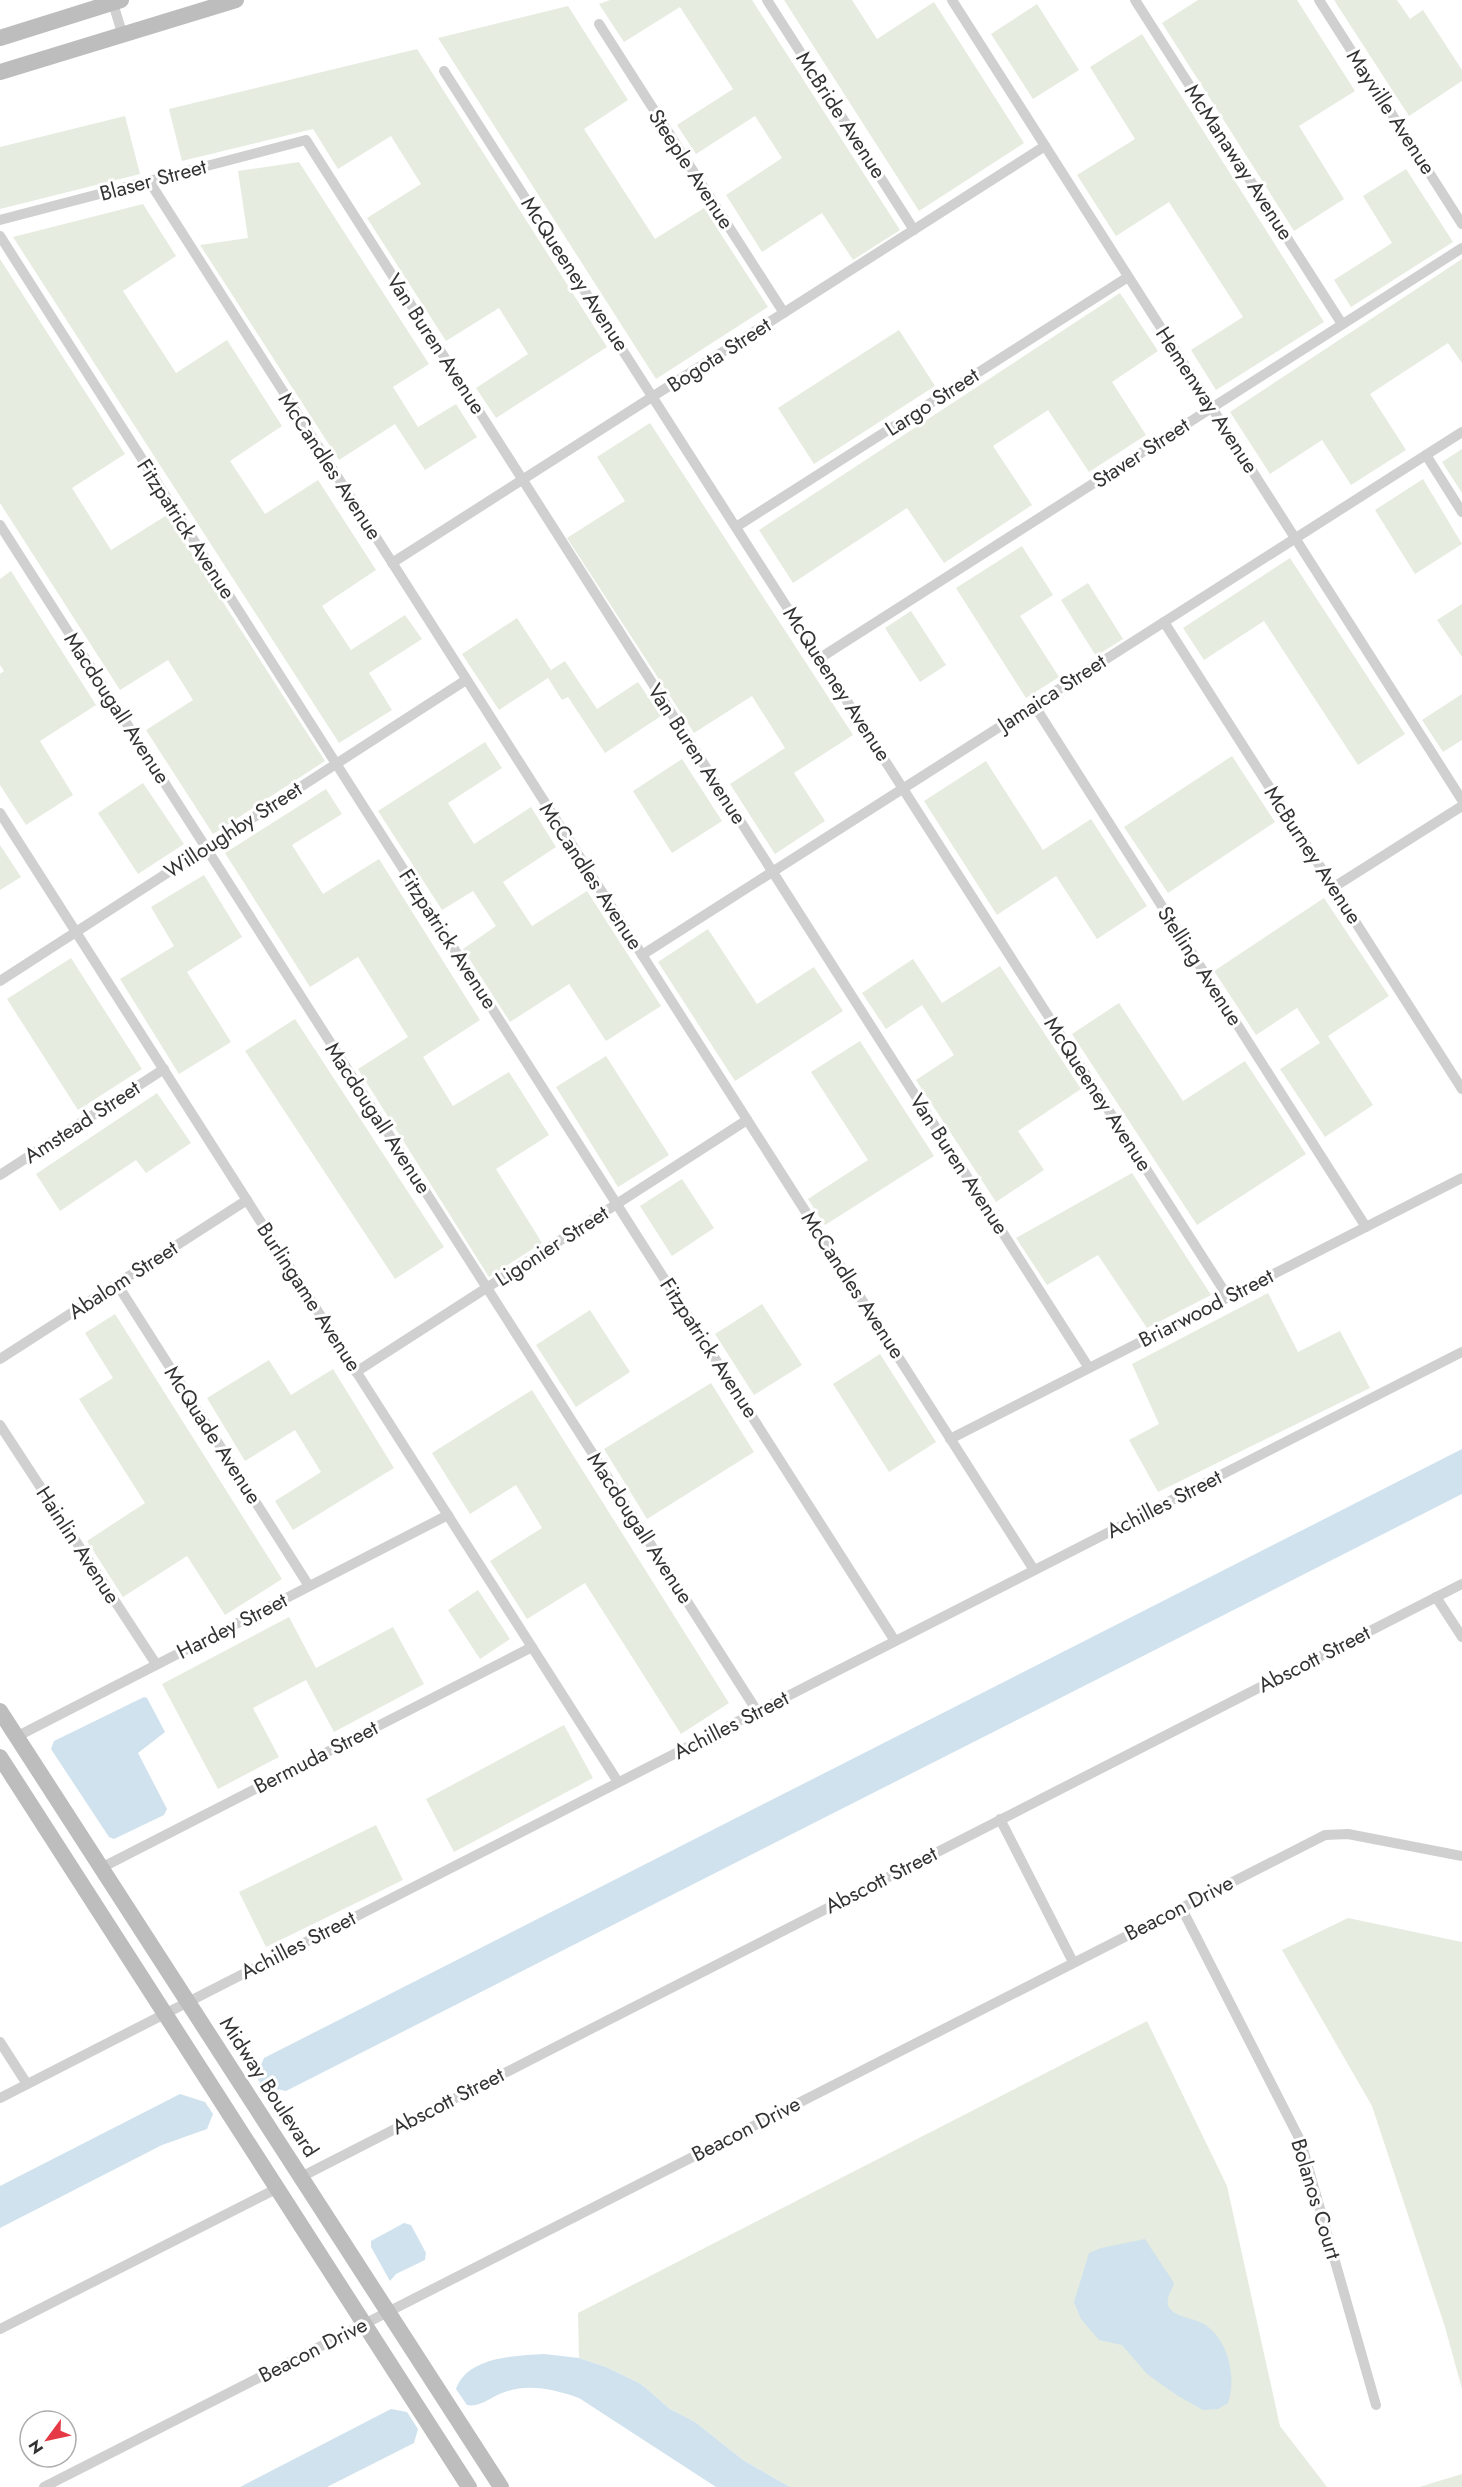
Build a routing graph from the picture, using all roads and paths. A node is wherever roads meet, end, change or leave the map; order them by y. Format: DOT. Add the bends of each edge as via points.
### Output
graph roads {
  1 [pos="237,0"];
  2 [pos="767,0"];
  3 [pos="952,0"];
  4 [pos="1136,0"];
  5 [pos="1319,0"];
  6 [pos="115,1"];
  7 [pos="598,24"];
  8 [pos="123,36"];
  9 [pos="0,38"];
  10 [pos="444,71"];
  11 [pos="0,72"];
  12 [pos="306,140"];
  13 [pos="1045,146"];
  14 [pos="149,181"];
  15 [pos="0,220"];
  16 [pos="1462,224"];
  17 [pos="914,230"];
  18 [pos="0,236"];
  19 [pos="1462,248"];
  20 [pos="1128,277"];
  21 [pos="784,313"];
  22 [pos="1342,324"];
  23 [pos="653,396"];
  24 [pos="1212,408"];
  25 [pos="1462,432"];
  26 [pos="1426,455"];
  27 [pos="523,480"];
  28 [pos="1462,512"];
  29 [pos="0,525"];
  30 [pos="736,527"];
  31 [pos="1295,538"];
  32 [pos="392,563"];
  33 [pos="1164,622"];
  34 [pos="820,658"];
  35 [pos="466,680"];
  36 [pos="1034,705"];
  37 [pos="336,764"];
  38 [pos="903,788"];
  39 [pos="1462,800"];
  40 [pos="1462,806"];
  41 [pos="0,813"];
  42 [pos="206,848"];
  43 [pos="772,872"];
  44 [pos="1334,887"];
  45 [pos="76,932"];
  46 [pos="642,955"];
  47 [pos="0,981"];
  48 [pos="164,1069"];
  49 [pos="1462,1089"];
  50 [pos="747,1120"];
  51 [pos="0,1175"];
  52 [pos="1462,1178"];
  53 [pos="247,1200"];
  54 [pos="617,1204"];
  55 [pos="1366,1227"];
  56 [pos="117,1284"];
  57 [pos="487,1288"];
  58 [pos="1228,1297"];
  59 [pos="1462,1352"];
  60 [pos="0,1359"];
  61 [pos="1089,1368"];
  62 [pos="356,1372"];
  63 [pos="0,1425"];
  64 [pos="950,1439"];
  65 [pos="448,1515"];
  66 [pos="1034,1570"];
  67 [pos="1462,1584"];
  68 [pos="309,1586"];
  69 [pos="1436,1597"];
  70 [pos="1462,1637"];
  71 [pos="895,1641"];
  72 [pos="532,1647"];
  73 [pos="156,1664"];
  74 [pos="0,1711"];
  75 [pos="757,1712"];
  76 [pos="16,1737"];
  77 [pos="0,1757"];
  78 [pos="618,1782"];
  79 [pos="1000,1819"];
  80 [pos="1462,1856"];
  81 [pos="101,1868"];
  82 [pos="1181,1907"];
  83 [pos="1073,1962"];
  84 [pos="188,2002"];
  85 [pos="166,2013"];
  86 [pos="0,2042"];
  87 [pos="27,2084"];
  88 [pos="0,2098"];
  89 [pos="301,2177"];
  90 [pos="278,2188"];
  91 [pos="387,2312"];
  92 [pos="364,2323"];
  93 [pos="0,2330"];
  94 [pos="1376,2405"];
  95 [pos="44,2487"];
  96 [pos="469,2487"];
  97 [pos="501,2487"];
  1 -- 8 [label="street"];
  2 -- 17 [label="street, McBride Avenue"];
  3 -- 13 [label="street, Hemenway Avenue"];
  4 -- 22 [label="street, McManaway Avenue"];
  5 -- 16 [label="street, Mayville Avenue"];
  6 -- 8 [label="street"];
  6 -- 9 [label="street"];
  7 -- 21 [label="street, Steeple Avenue"];
  8 -- 11 [label="street"];
  10 -- 23 [label="street, McQueeney Avenue"];
  12 -- 14 [label="street, Blaser Street"];
  12 -- 27 [label="street, Van Buren Avenue"];
  13 -- 17 [label="street, Bogota Street"];
  13 -- 20 [label="street, Hemenway Avenue"];
  14 -- 15 [label="street, Blaser Street"];
  14 -- 32 [label="street, McCandles Avenue"];
  17 -- 21 [label="street, Bogota Street"];
  18 -- 37 [label="street, Fitzpatrick Avenue"];
  19 -- 22 [label="street, Staver Street"];
  20 -- 24 [label="street, Hemenway Avenue"];
  20 -- 30 [label="street, Largo Street"];
  21 -- 23 [label="street, Bogota Street"];
  22 -- 24 [label="street, Staver Street"];
  23 -- 27 [label="street, Bogota Street"];
  23 -- 30 [label="street, McQueeney Avenue"];
  24 -- 31 [label="street, Hemenway Avenue"];
  24 -- 34 [label="street, Staver Street"];
  25 -- 26 [label="street, Jamaica Street"];
  26 -- 28 [label="street"];
  26 -- 31 [label="street, Jamaica Street"];
  27 -- 32 [label="street, Bogota Street"];
  27 -- 43 [label="street, Van Buren Avenue"];
  29 -- 42 [label="street, Macdougall Avenue"];
  30 -- 34 [label="street, McQueeney Avenue"];
  31 -- 33 [label="street, Jamaica Street"];
  31 -- 39 [label="street, Hemenway Avenue"];
  32 -- 35 [label="street, McCandles Avenue"];
  33 -- 36 [label="street, Jamaica Street"];
  33 -- 44 [label="street, McBurney Avenue"];
  34 -- 38 [label="street, McQueeney Avenue"];
  35 -- 37 [label="street, Willoughby Street"];
  35 -- 46 [label="street, McCandles Avenue"];
  36 -- 38 [label="street, Jamaica Street"];
  36 -- 55 [label="street, Stelling Avenue"];
  37 -- 42 [label="street, Willoughby Street"];
  37 -- 54 [label="street, Fitzpatrick Avenue"];
  38 -- 43 [label="street, Jamaica Street"];
  38 -- 58 [label="street, McQueeney Avenue"];
  40 -- 44 [label="street"];
  41 -- 45 [label="street, Burlingame Avenue"];
  42 -- 45 [label="street, Willoughby Street"];
  42 -- 57 [label="street, Macdougall Avenue"];
  43 -- 46 [label="street, Jamaica Street"];
  43 -- 61 [label="street, Van Buren Avenue"];
  44 -- 49 [label="street, McBurney Avenue"];
  45 -- 47 [label="street, Willoughby Street"];
  45 -- 48 [label="street, Burlingame Avenue"];
  46 -- 50 [label="street, McCandles Avenue"];
  48 -- 51 [label="street, Amstead Street"];
  48 -- 53 [label="street, Burlingame Avenue"];
  50 -- 54 [label="street, Ligonier Street"];
  50 -- 64 [label="street, McCandles Avenue"];
  52 -- 55 [label="street, Briarwood Street"];
  53 -- 56 [label="street, Abalom Street"];
  53 -- 62 [label="street, Burlingame Avenue"];
  54 -- 57 [label="street, Ligonier Street"];
  54 -- 71 [label="street, Fitzpatrick Avenue"];
  55 -- 58 [label="street, Briarwood Street"];
  56 -- 60 [label="street, Abalom Street"];
  56 -- 68 [label="street, McQuade Avenue"];
  57 -- 62 [label="street, Ligonier Street"];
  57 -- 75 [label="street, Macdougall Avenue"];
  58 -- 61 [label="street, Briarwood Street"];
  59 -- 66 [label="street, Achilles Street"];
  61 -- 64 [label="street, Briarwood Street"];
  62 -- 65 [label="street, Burlingame Avenue"];
  63 -- 73 [label="street, Hainlin Avenue"];
  64 -- 66 [label="street, McCandles Avenue"];
  65 -- 68 [label="street, Hardey Street"];
  65 -- 72 [label="street, Burlingame Avenue"];
  66 -- 71 [label="street, Achilles Street"];
  67 -- 69 [label="street, Abscott Street"];
  68 -- 73 [label="street, Hardey Street"];
  69 -- 70 [label="street"];
  69 -- 79 [label="street, Abscott Street"];
  71 -- 75 [label="street, Achilles Street"];
  72 -- 78 [label="street, Burlingame Avenue"];
  72 -- 81 [label="street, Bermuda Street"];
  73 -- 76 [label="street, Hardey Street"];
  74 -- 76 [label="street, Midway Boulevard"];
  75 -- 78 [label="street, Achilles Street"];
  76 -- 81 [label="street, Midway Boulevard"];
  77 -- 85 [label="street"];
  78 -- 84 [label="street, Achilles Street"];
  79 -- 83 [label="street"];
  79 -- 89 [label="street, Abscott Street"];
  80 -- 82 [label="street, Beacon Drive" via="1348,1834 1325,1835"];
  81 -- 84 [label="street, Midway Boulevard"];
  82 -- 83 [label="street, Beacon Drive"];
  82 -- 94 [label="street, Bolanos Court" via="1301,2142"];
  83 -- 91 [label="street, Beacon Drive"];
  84 -- 85 [label="street, Achilles Street"];
  84 -- 89 [label="street, Midway Boulevard"];
  85 -- 87 [label="street, Achilles Street"];
  85 -- 90 [label="street"];
  86 -- 87 [label="street"];
  87 -- 88 [label="street, Achilles Street"];
  89 -- 91 [label="street, Midway Boulevard"];
  90 -- 92 [label="street"];
  90 -- 93 [label="street"];
  91 -- 92 [label="street, Beacon Drive"];
  91 -- 97 [label="street, Midway Boulevard"];
  92 -- 95 [label="street, Beacon Drive"];
  92 -- 96 [label="street"];
}
